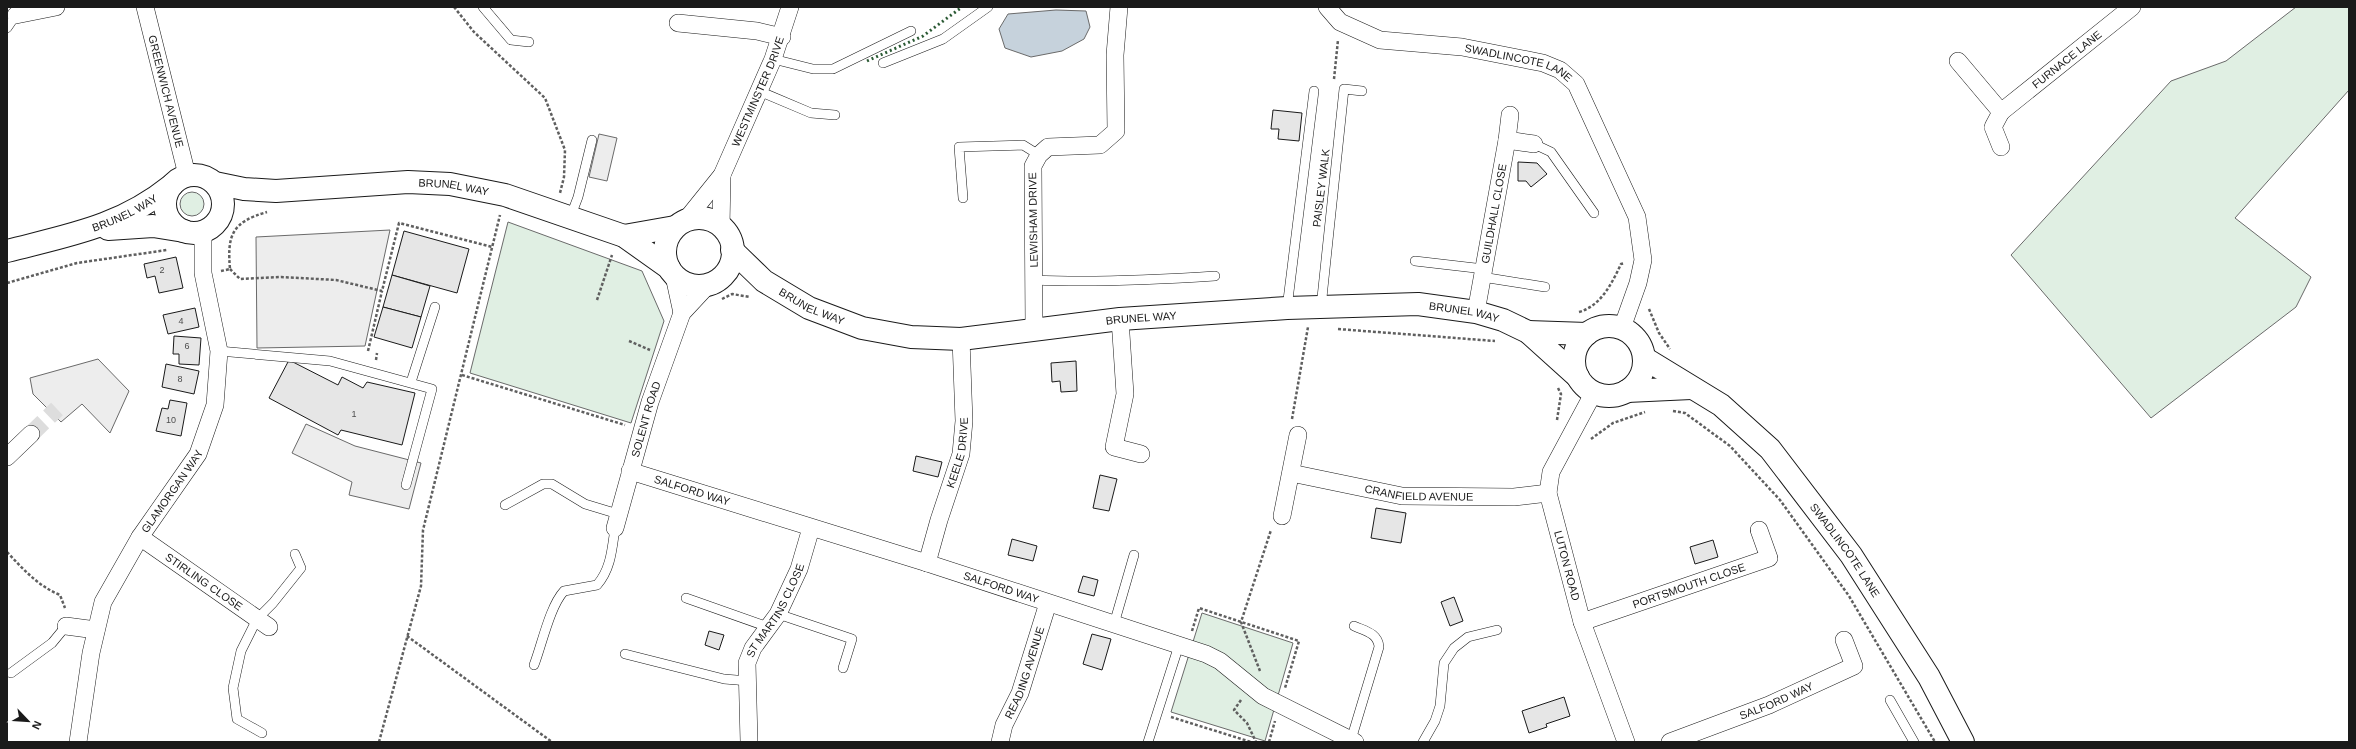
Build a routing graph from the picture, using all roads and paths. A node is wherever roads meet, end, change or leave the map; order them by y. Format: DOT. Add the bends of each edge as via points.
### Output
graph roads {
  1 [pos="56,7"];
  2 [pos="145,7"];
  3 [pos="454,7"];
  4 [pos="483,7"];
  5 [pos="790,7"];
  6 [pos="988,7"];
  7 [pos="1119,7"];
  8 [pos="1327,7"];
  9 [pos="2132,7"];
  10 [pos="11,21"];
  11 [pos="678,23"];
  12 [pos="912,31"];
  13 [pos="782,37"];
  14 [pos="529,42"];
  15 [pos="773,58"];
  16 [pos="1958,61"];
  17 [pos="883,63"];
  18 [pos="759,91"];
  19 [pos="1314,91"];
  20 [pos="1362,91"];
  21 [pos="2001,112"];
  22 [pos="1510,114"];
  23 [pos="835,115"];
  24 [pos="592,140"];
  25 [pos="1507,140"];
  26 [pos="1534,144"];
  27 [pos="2001,146"];
  28 [pos="1039,156"];
  29 [pos="722,175"];
  30 [pos="179,180"];
  31 [pos="215,183"];
  32 [pos="963,198"];
  33 [pos="273,201"];
  34 [pos="503,205"];
  35 [pos="493,213"];
  36 [pos="1594,214"];
  37 [pos="563,215"];
  38 [pos="508,217"];
  39 [pos="680,224"];
  40 [pos="721,227"];
  41 [pos="202,228"];
  42 [pos="75,234"];
  43 [pos="624,236"];
  44 [pos="492,247"];
  45 [pos="732,250"];
  46 [pos="7,251"];
  47 [pos="174,252"];
  48 [pos="605,253"];
  49 [pos="612,255"];
  50 [pos="618,257"];
  51 [pos="1643,260"];
  52 [pos="1415,261"];
  53 [pos="230,269"];
  54 [pos="672,272"];
  55 [pos="203,273"];
  56 [pos="1483,273"];
  57 [pos="1215,276"];
  58 [pos="1034,280"];
  59 [pos="7,283"];
  60 [pos="1545,286"];
  61 [pos="714,288"];
  62 [pos="758,289"];
  63 [pos="382,291"];
  64 [pos="597,300"];
  65 [pos="1647,304"];
  66 [pos="435,306"];
  67 [pos="1287,308"];
  68 [pos="1476,312"];
  69 [pos="682,313"];
  70 [pos="1574,313"];
  71 [pos="1318,317"];
  72 [pos="1120,319"];
  73 [pos="1034,328"];
  74 [pos="1331,328"];
  75 [pos="1622,328"];
  76 [pos="1528,332"];
  77 [pos="1587,334"];
  78 [pos="961,339"];
  79 [pos="629,341"];
  80 [pos="1501,341"];
  81 [pos="219,351"];
  82 [pos="368,351"];
  83 [pos="1672,351"];
  84 [pos="666,357"];
  85 [pos="1644,358"];
  86 [pos="462,375"];
  87 [pos="1578,377"];
  88 [pos="411,382"];
  89 [pos="1557,383"];
  90 [pos="1627,391"];
  91 [pos="1594,392"];
  92 [pos="1697,392"];
  93 [pos="1691,418"];
  94 [pos="1557,424"];
  95 [pos="641,430"];
  96 [pos="31,434"];
  97 [pos="1298,435"];
  98 [pos="1141,454"];
  99 [pos="7,457"];
  100 [pos="630,471"];
  101 [pos="1291,473"];
  102 [pos="406,485"];
  103 [pos="1548,493"];
  104 [pos="505,505"];
  105 [pos="1282,516"];
  106 [pos="616,521"];
  107 [pos="811,528"];
  108 [pos="1759,530"];
  109 [pos="140,537"];
  110 [pos="7,552"];
  111 [pos="295,554"];
  112 [pos="1134,555"];
  113 [pos="927,564"];
  114 [pos="686,598"];
  115 [pos="1048,603"];
  116 [pos="778,614"];
  117 [pos="66,617"];
  118 [pos="1242,622"];
  119 [pos="1582,622"];
  120 [pos="263,623"];
  121 [pos="1114,624"];
  122 [pos="1354,626"];
  123 [pos="768,627"];
  124 [pos="96,630"];
  125 [pos="1497,630"];
  126 [pos="407,636"];
  127 [pos="1844,640"];
  128 [pos="1183,646"];
  129 [pos="625,654"];
  130 [pos="534,665"];
  131 [pos="843,668"];
  132 [pos="11,673"];
  133 [pos="749,681"];
  134 [pos="1249,687"];
  135 [pos="1890,700"];
  136 [pos="1280,704"];
  137 [pos="1167,715"];
  138 [pos="262,733"];
  139 [pos="1353,741"];
  140 [pos="78,742"];
  141 [pos="379,742"];
  142 [pos="552,742"];
  143 [pos="749,742"];
  144 [pos="1000,742"];
  145 [pos="1148,742"];
  146 [pos="1251,742"];
  147 [pos="1256,742"];
  148 [pos="1423,742"];
  149 [pos="1626,742"];
  150 [pos="1670,742"];
  151 [pos="1914,742"];
  152 [pos="1963,742"];
  1 -- 10 [label="street"];
  2 -- 30 [label="street, GREENWICH AVENUE"];
  3 -- 37 [label="path" via="474,32 545,98 565,150"];
  4 -- 14 [label="lane" via="511,40"];
  5 -- 13 [label="street, WESTMINSTER DRIVE"];
  6 -- 17 [label="lane" via="942,39"];
  7 -- 28 [label="street" via="1115,55 1116,131 1100,145 1048,147"];
  8 -- 51 [label="street, SWADLINCOTE LANE" via="1340,22 1380,40 1462,47 1543,63 1560,70 1576,84 1637,217"];
  9 -- 21 [label="street, FURNACE LANE"];
  11 -- 13 [label="street" via="757,31"];
  12 -- 15 [label="lane" via="833,69 813,69"];
  13 -- 15 [label="street, WESTMINSTER DRIVE"];
  15 -- 18 [label="street, WESTMINSTER DRIVE"];
  16 -- 21 [label="street"];
  18 -- 23 [label="lane" via="811,113"];
  18 -- 29 [label="street, WESTMINSTER DRIVE"];
  19 -- 67 [label="lane"];
  20 -- 71 [label="lane, PAISLEY WALK" via="1344,89"];
  21 -- 27 [label="street" via="1993,127"];
  22 -- 25 [label="street, GUILDHALL CLOSE"];
  24 -- 37 [label="lane" via="578,197"];
  25 -- 26 [label="street"];
  25 -- 56 [label="street, GUILDHALL CLOSE"];
  26 -- 36 [label="lane" via="1551,152"];
  28 -- 32 [label="lane" via="1023,144 959,146"];
  28 -- 58 [label="street, LEWISHAM DRIVE" via="1033,166"];
  29 -- 39 [label="street, WESTMINSTER DRIVE"];
  29 -- 40 [label="street, WESTMINSTER DRIVE"];
  30 -- 31 [label="street, BRUNEL WAY" via="202,176"];
  30 -- 41 [label="street" via="165,202 166,212 176,227"];
  30 -- 42 [label="street, BRUNEL WAY" via="153,200 118,220"];
  31 -- 33 [label="street, BRUNEL WAY" via="244,189"];
  31 -- 41 [label="street" via="223,201"];
  33 -- 34 [label="street, BRUNEL WAY" via="408,182 450,184"];
  33 -- 41 [label="street, BRUNEL WAY" via="246,201"];
  33 -- 53 [label="path" via="234,230 228,247"];
  34 -- 35 [label="path"];
  34 -- 37 [label="street, BRUNEL WAY"];
  34 -- 38 [label="path"];
  34 -- 44 [label="path"];
  37 -- 43 [label="street, BRUNEL WAY"];
  39 -- 40 [label="street" via="696,218 707,219"];
  39 -- 43 [label="street, BRUNEL WAY"];
  39 -- 54 [label="street" via="669,236 665,247 665,258"];
  40 -- 45 [label="street" via="730,240"];
  41 -- 42 [label="street, BRUNEL WAY" via="120,227"];
  41 -- 55 [label="street, GLAMORGAN WAY"];
  42 -- 46 [label="street, BRUNEL WAY"];
  43 -- 54 [label="street, BRUNEL WAY"];
  44 -- 63 [label="path" via="399,223"];
  44 -- 86 [label="path"];
  45 -- 61 [label="street" via="731,261"];
  45 -- 62 [label="street, BRUNEL WAY"];
  47 -- 59 [label="path" via="166,250 77,262"];
  48 -- 49 [label="path"];
  49 -- 50 [label="path"];
  49 -- 64 [label="path"];
  51 -- 70 [label="path" via="1621,264 1610,289 1588,310"];
  51 -- 75 [label="street, SWADLINCOTE LANE" via="1638,283"];
  52 -- 56 [label="lane"];
  53 -- 55 [label="path"];
  53 -- 63 [label="path" via="240,279 281,277 336,280"];
  54 -- 61 [label="street" via="690,284"];
  54 -- 69 [label="street"];
  55 -- 81 [label="street, GLAMORGAN WAY"];
  56 -- 60 [label="lane"];
  56 -- 68 [label="street, GUILDHALL CLOSE"];
  57 -- 58 [label="lane" via="1139,281"];
  58 -- 73 [label="street, LEWISHAM DRIVE"];
  61 -- 62 [label="street, BRUNEL WAY"];
  61 -- 62 [label="path" via="732,294"];
  61 -- 69 [label="street, SOLENT ROAD"];
  62 -- 78 [label="street, BRUNEL WAY" via="862,328 911,337"];
  63 -- 82 [label="path"];
  65 -- 83 [label="path" via="1659,333"];
  66 -- 88 [label="lane"];
  67 -- 71 [label="street, BRUNEL WAY"];
  67 -- 72 [label="street, BRUNEL WAY"];
  68 -- 71 [label="street, BRUNEL WAY" via="1418,304"];
  68 -- 76 [label="street, BRUNEL WAY" via="1503,320"];
  69 -- 84 [label="street, SOLENT ROAD"];
  71 -- 97 [label="path" via="1306,326 1292,421"];
  72 -- 73 [label="street, BRUNEL WAY"];
  72 -- 98 [label="street" via="1125,394 1114,447"];
  73 -- 78 [label="street, BRUNEL WAY"];
  74 -- 80 [label="path"];
  75 -- 77 [label="street" via="1605,326"];
  75 -- 85 [label="street" via="1635,337"];
  76 -- 77 [label="street, BRUNEL WAY"];
  76 -- 87 [label="street, BRUNEL WAY"];
  77 -- 87 [label="street" via="1578,345 1574,357"];
  78 -- 113 [label="street, KEELE DRIVE" via="964,421 961,454"];
  79 -- 84 [label="path"];
  81 -- 88 [label="lane" via="330,361"];
  81 -- 109 [label="street, GLAMORGAN WAY" via="216,405 198,454"];
  84 -- 95 [label="street, SOLENT ROAD"];
  85 -- 90 [label="street" via="1639,378"];
  85 -- 92 [label="street, SWADLINCOTE LANE"];
  86 -- 95 [label="path"];
  86 -- 126 [label="path" via="423,530 421,586"];
  87 -- 91 [label="street"];
  88 -- 102 [label="lane" via="432,389"];
  89 -- 94 [label="path" via="1560,394"];
  90 -- 91 [label="street" via="1607,396"];
  90 -- 92 [label="street"];
  91 -- 103 [label="street, LUTON ROAD" via="1551,472"];
  92 -- 93 [label="path"];
  92 -- 152 [label="street, SWADLINCOTE LANE" via="1721,405 1770,449 1851,555 1929,677"];
  95 -- 100 [label="street, SOLENT ROAD"];
  96 -- 99 [label="street"];
  97 -- 101 [label="street"];
  100 -- 106 [label="street, SOLENT ROAD"];
  100 -- 107 [label="street, SALFORD WAY"];
  101 -- 103 [label="street, CRANFIELD AVENUE" via="1402,496 1514,497"];
  101 -- 105 [label="street"];
  103 -- 119 [label="street, LUTON ROAD"];
  104 -- 106 [label="lane" via="543,484 552,484"];
  105 -- 118 [label="path" via="1271,531"];
  106 -- 130 [label="lane" via="613,548 606,573 596,585 564,590 553,610"];
  107 -- 113 [label="street, SALFORD WAY"];
  107 -- 116 [label="street, ST MARTINS CLOSE" via="799,569"];
  108 -- 119 [label="street, PORTSMOUTH CLOSE" via="1769,558"];
  109 -- 120 [label="street, STIRLING CLOSE"];
  109 -- 124 [label="street, GLAMORGAN WAY" via="103,602"];
  110 -- 117 [label="path" via="26,573 49,591 60,595"];
  111 -- 120 [label="lane" via="301,568 273,603"];
  112 -- 121 [label="lane"];
  113 -- 115 [label="street, SALFORD WAY"];
  114 -- 123 [label="lane"];
  115 -- 121 [label="street, SALFORD WAY"];
  115 -- 144 [label="street, READING AVENUE" via="1020,693 1004,725"];
  116 -- 123 [label="street, ST MARTINS CLOSE"];
  116 -- 131 [label="lane" via="852,638"];
  117 -- 124 [label="street"];
  117 -- 132 [label="lane" via="52,643"];
  118 -- 128 [label="path" via="1199,608"];
  118 -- 134 [label="path" via="1261,669"];
  118 -- 136 [label="path" via="1299,641"];
  119 -- 149 [label="street, LUTON ROAD"];
  120 -- 138 [label="lane" via="241,651 233,688 237,719"];
  121 -- 128 [label="street, SALFORD WAY"];
  122 -- 139 [label="lane" via="1375,636 1379,640 1379,647"];
  123 -- 133 [label="street, ST MARTINS CLOSE" via="753,648 747,663"];
  124 -- 140 [label="street, GLAMORGAN WAY"];
  125 -- 148 [label="lane" via="1468,637 1454,648 1444,663 1440,706"];
  126 -- 141 [label="path"];
  126 -- 142 [label="path"];
  127 -- 150 [label="street, SALFORD WAY" via="1854,666 1769,705"];
  128 -- 134 [label="street, SALFORD WAY" via="1220,661"];
  128 -- 145 [label="lane"];
  129 -- 133 [label="lane" via="724,679"];
  133 -- 143 [label="street, ST MARTINS CLOSE"];
  134 -- 136 [label="street, SALFORD WAY"];
  134 -- 147 [label="path" via="1234,710 1248,724"];
  135 -- 151 [label="lane"];
  136 -- 139 [label="street, SALFORD WAY"];
  137 -- 146 [label="path"];
}
